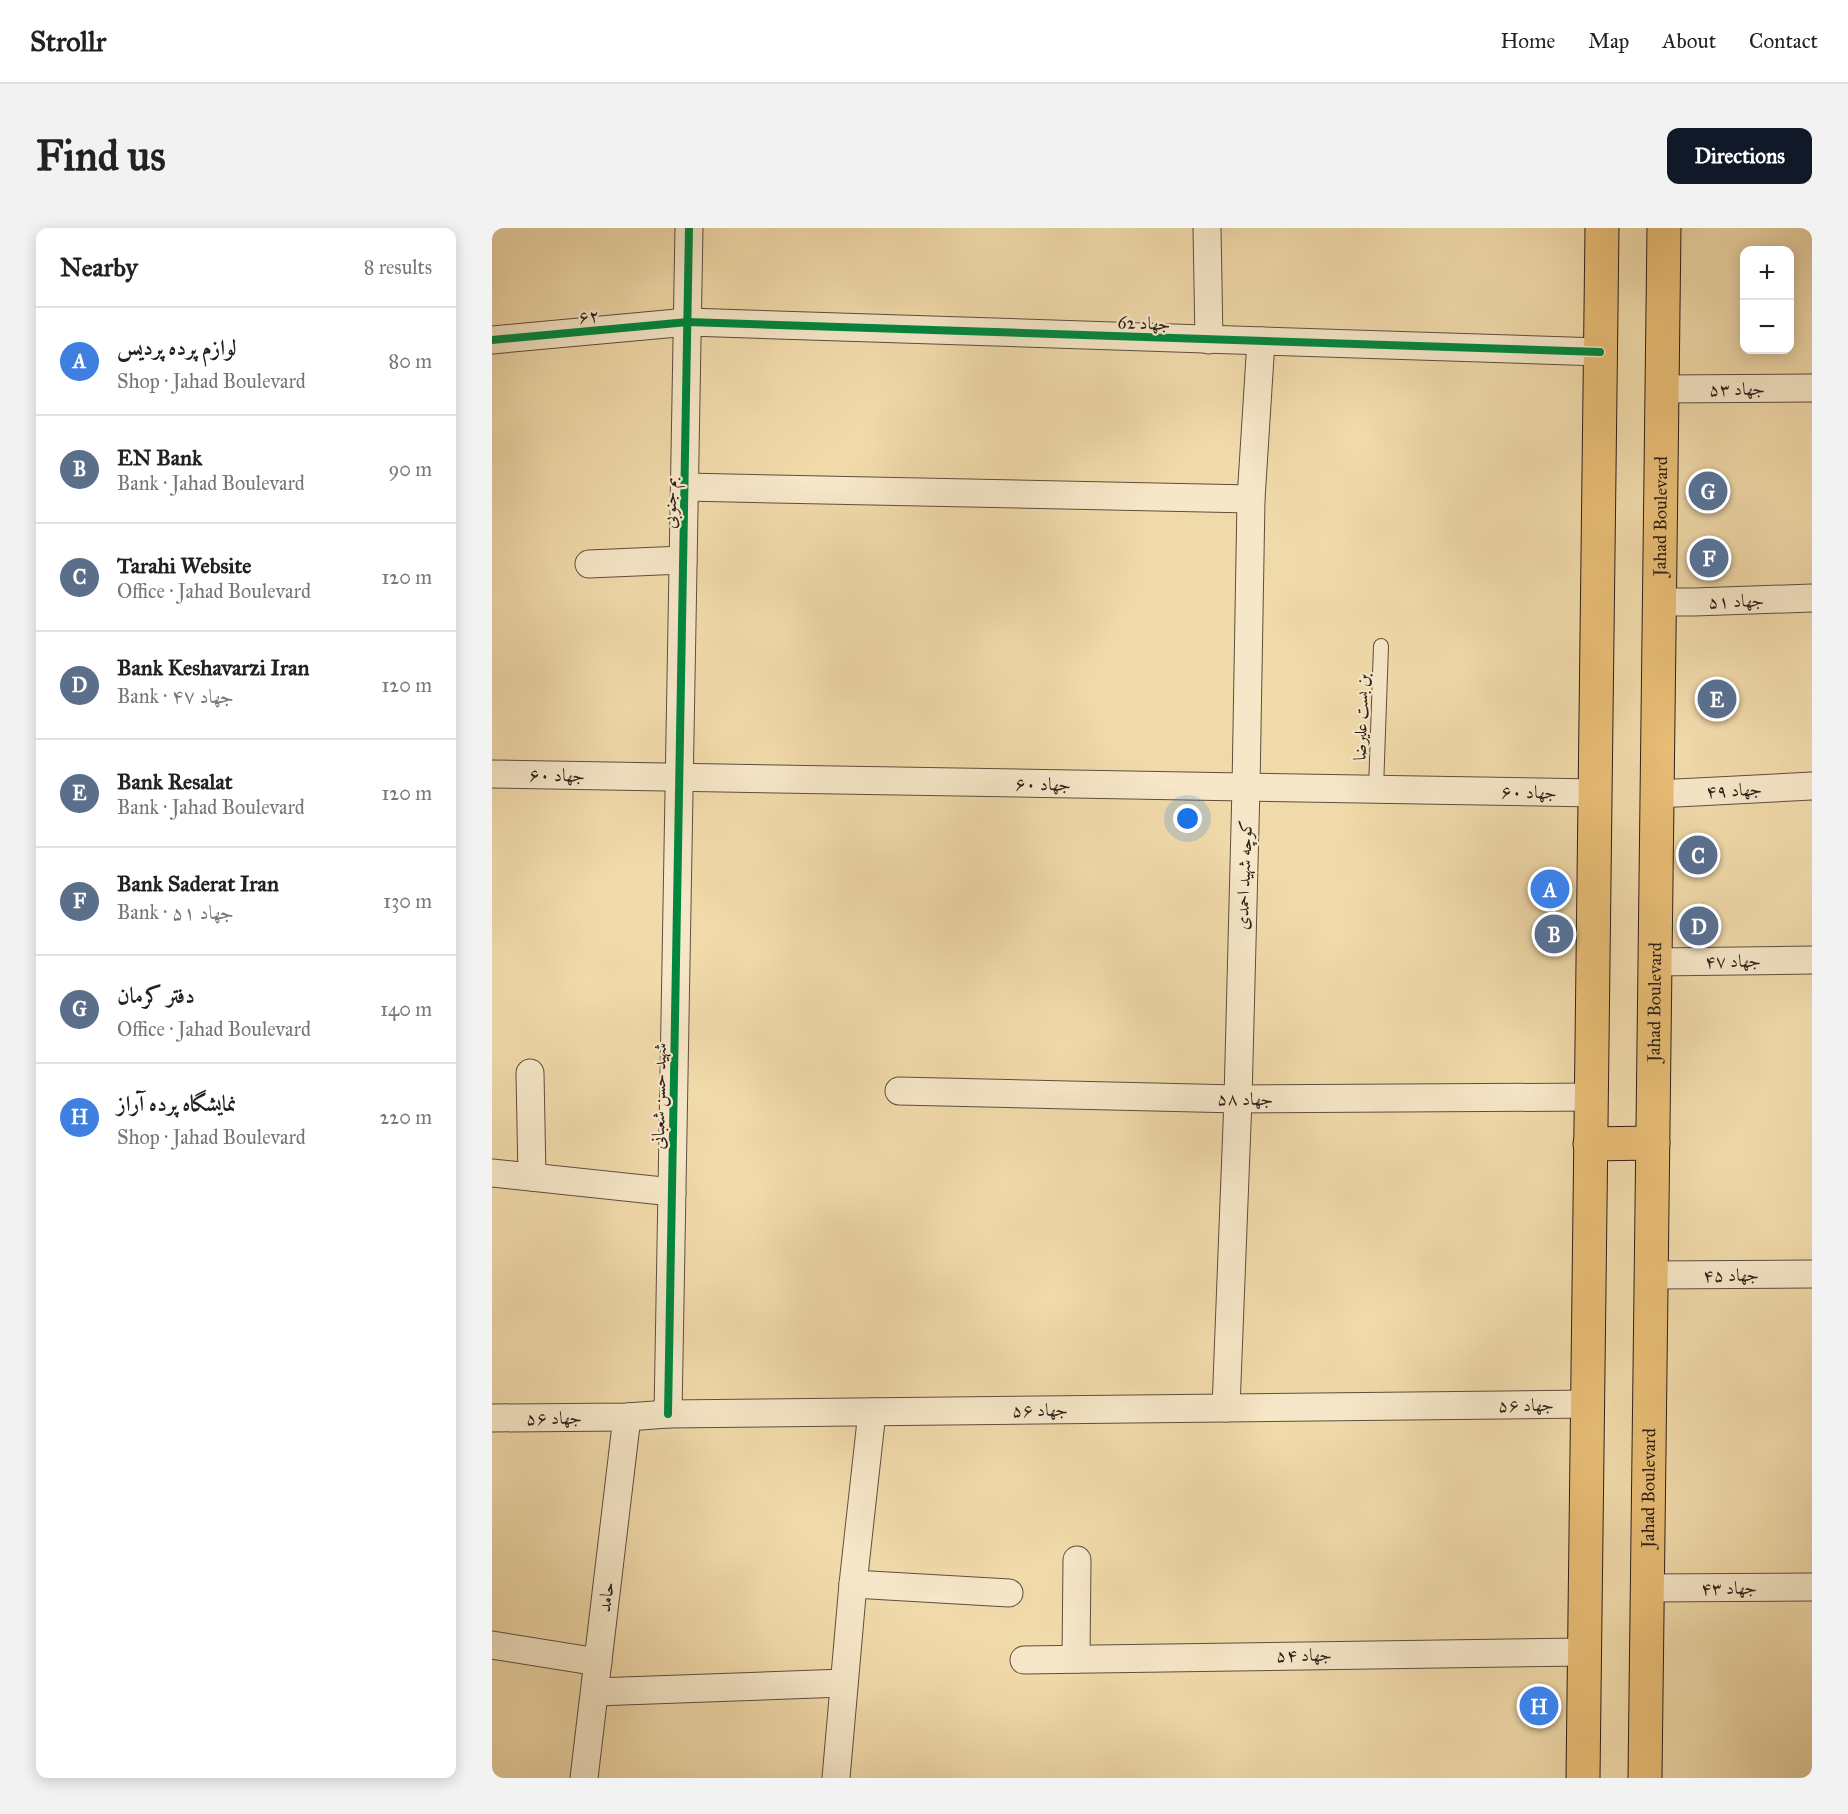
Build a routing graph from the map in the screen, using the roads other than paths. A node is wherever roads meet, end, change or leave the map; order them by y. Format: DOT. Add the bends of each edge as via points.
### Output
graph roads {
  1 [pos="690,228"];
  2 [pos="1207,228"];
  3 [pos="1602,228"];
  4 [pos="1664,228"];
  5 [pos="688,322"];
  6 [pos="492,340"];
  7 [pos="1209,340"];
  8 [pos="1261,341"];
  9 [pos="1600,352"];
  10 [pos="1812,388"];
  11 [pos="1662,389"];
  12 [pos="685,487"];
  13 [pos="1251,499"];
  14 [pos="683,560"];
  15 [pos="589,564"];
  16 [pos="1812,598"];
  17 [pos="1659,602"];
  18 [pos="1381,646"];
  19 [pos="492,774"];
  20 [pos="680,778"];
  21 [pos="1812,786"];
  22 [pos="1246,787"];
  23 [pos="1376,789"];
  24 [pos="1595,793"];
  25 [pos="1657,794"];
  26 [pos="1812,960"];
  27 [pos="1655,962"];
  28 [pos="530,1073"];
  29 [pos="899,1091"];
  30 [pos="1591,1097"];
  31 [pos="1238,1099"];
  32 [pos="1653,1143"];
  33 [pos="1590,1144"];
  34 [pos="492,1173"];
  35 [pos="532,1177"];
  36 [pos="672,1192"];
  37 [pos="1812,1274"];
  38 [pos="1651,1275"];
  39 [pos="1587,1404"];
  40 [pos="1226,1408"];
  41 [pos="872,1412"];
  42 [pos="668,1414"];
  43 [pos="627,1417"];
  44 [pos="492,1418"];
  45 [pos="1077,1560"];
  46 [pos="853,1584"];
  47 [pos="1812,1587"];
  48 [pos="1647,1588"];
  49 [pos="1009,1593"];
  50 [pos="492,1645"];
  51 [pos="1584,1652"];
  52 [pos="1076,1659"];
  53 [pos="1024,1660"];
  54 [pos="598,1662"];
  55 [pos="844,1683"];
  56 [pos="595,1692"];
  57 [pos="585,1778"];
  58 [pos="836,1778"];
  59 [pos="1583,1778"];
  60 [pos="1645,1778"];
  1 -- 5 [label="street, بم جنوبی"];
  2 -- 7 [label="street"];
  3 -- 9 [label="main road"];
  4 -- 11 [label="main road, Jahad Boulevard"];
  5 -- 6 [label="street, ۶۲"];
  5 -- 7 [label="street, جهاد 62"];
  5 -- 12 [label="street, بم جنوبی"];
  7 -- 8 [label="street, جهاد 62"];
  8 -- 9 [label="street, جهاد 62"];
  8 -- 13 [label="street, کوچه شهید احمدی"];
  9 -- 24 [label="main road"];
  10 -- 11 [label="street, جهاد ۵۳"];
  11 -- 17 [label="main road, Jahad Boulevard"];
  12 -- 13 [label="street"];
  12 -- 14 [label="street, بم جنوبی"];
  13 -- 22 [label="street, کوچه شهید احمدی"];
  14 -- 15 [label="street"];
  14 -- 20 [label="street, بم جنوبی"];
  16 -- 17 [label="street, جهاد ۵۱"];
  17 -- 25 [label="main road, Jahad Boulevard"];
  18 -- 23 [label="lane, بن بست علیرضا"];
  19 -- 20 [label="street, جهاد ۶۰"];
  20 -- 22 [label="street, جهاد ۶۰"];
  20 -- 36 [label="street, شهید حسن شعبانی"];
  21 -- 25 [label="street, جهاد ۴۹"];
  22 -- 23 [label="street, جهاد ۶۰"];
  22 -- 31 [label="street, کوچه شهید احمدی"];
  23 -- 24 [label="street, جهاد ۶۰"];
  24 -- 30 [label="main road"];
  25 -- 27 [label="main road, Jahad Boulevard"];
  26 -- 27 [label="street, جهاد ۴۷"];
  27 -- 32 [label="main road, Jahad Boulevard"];
  28 -- 35 [label="street"];
  29 -- 31 [label="street, جهاد ۵۸"];
  30 -- 31 [label="street, جهاد ۵۸"];
  30 -- 33 [label="main road"];
  31 -- 40 [label="street, کوچه شهید احمدی"];
  32 -- 33 [label="main road"];
  32 -- 38 [label="main road, Jahad Boulevard"];
  33 -- 39 [label="main road"];
  34 -- 35 [label="street"];
  35 -- 36 [label="street"];
  36 -- 42 [label="street, شهید حسن شعبانی"];
  37 -- 38 [label="street, جهاد ۴۵"];
  38 -- 48 [label="main road, Jahad Boulevard"];
  39 -- 40 [label="street, جهاد ۵۶"];
  39 -- 51 [label="main road"];
  40 -- 41 [label="street, جهاد ۵۶"];
  41 -- 42 [label="street, جهاد ۵۶"];
  41 -- 46 [label="street"];
  42 -- 43 [label="street, جهاد ۵۶"];
  43 -- 44 [label="street, جهاد ۵۶"];
  43 -- 54 [label="street, حامد"];
  45 -- 52 [label="street"];
  46 -- 49 [label="street"];
  46 -- 55 [label="street"];
  47 -- 48 [label="street, جهاد ۴۳"];
  48 -- 60 [label="main road, Jahad Boulevard"];
  50 -- 54 [label="street"];
  51 -- 52 [label="street, جهاد ۵۴"];
  51 -- 59 [label="main road"];
  52 -- 53 [label="street, جهاد ۵۴"];
  54 -- 56 [label="street, حامد"];
  55 -- 56 [label="street"];
  55 -- 58 [label="street"];
  56 -- 57 [label="street, حامد"];
}
